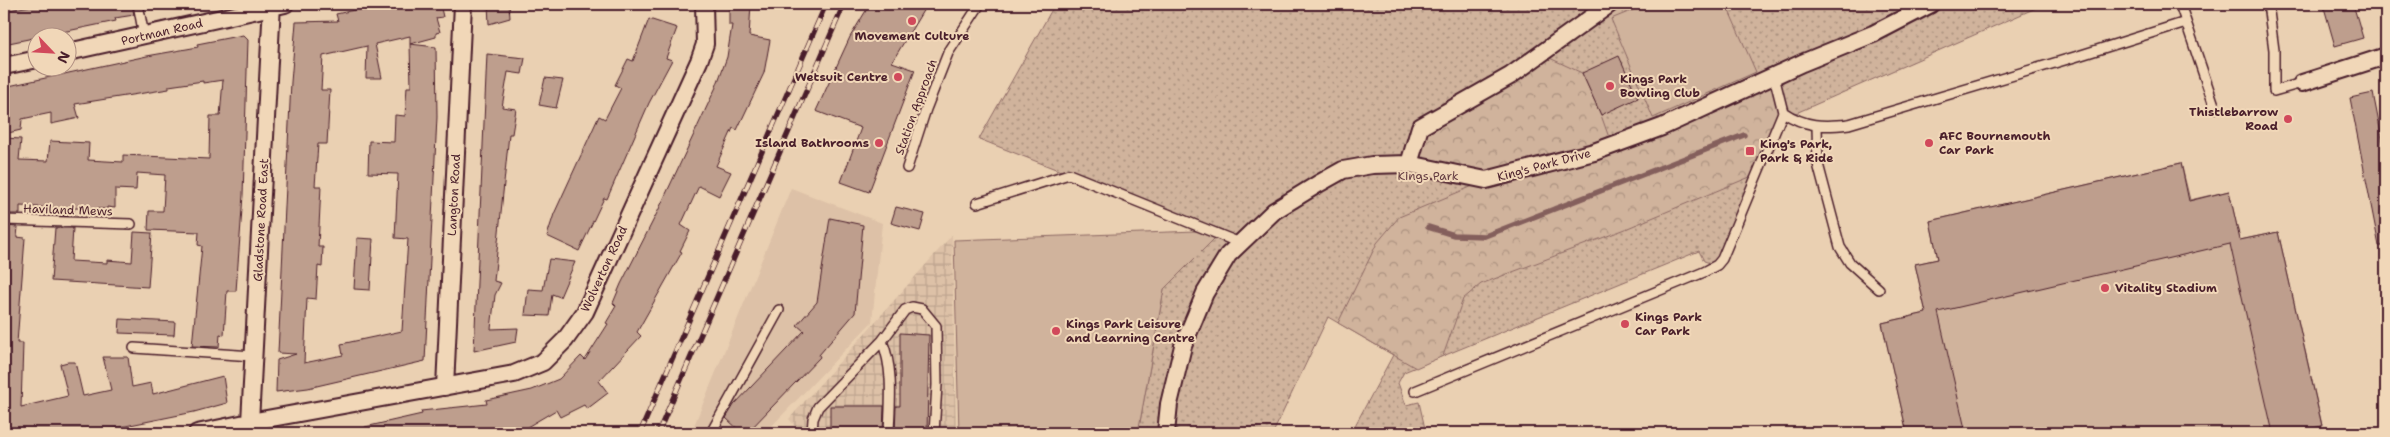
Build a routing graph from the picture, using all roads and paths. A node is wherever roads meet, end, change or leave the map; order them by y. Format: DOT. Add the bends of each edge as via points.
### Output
graph roads {
  1 [pos="138,4"];
  2 [pos="463,4"];
  3 [pos="704,4"];
  4 [pos="980,4"];
  5 [pos="1610,4"];
  6 [pos="1931,4"];
  7 [pos="2180,4"];
  8 [pos="2268,4"];
  9 [pos="276,5"];
  10 [pos="2186,22"];
  11 [pos="144,36"];
  12 [pos="78,50"];
  13 [pos="2386,56"];
  14 [pos="28,61"];
  15 [pos="4,66"];
  16 [pos="1774,76"];
  17 [pos="2302,83"];
  18 [pos="2215,108"];
  19 [pos="1783,112"];
  20 [pos="1817,127"];
  21 [pos="1409,164"];
  22 [pos="907,168"];
  23 [pos="977,203"];
  24 [pos="4,220"];
  25 [pos="132,224"];
  26 [pos="1240,243"];
  27 [pos="1879,289"];
  28 [pos="779,310"];
  29 [pos="882,341"];
  30 [pos="134,348"];
  31 [pos="253,356"];
  32 [pos="445,386"];
  33 [pos="1414,391"];
  34 [pos="251,427"];
  35 [pos="197,433"];
  36 [pos="711,433"];
  37 [pos="812,433"];
  38 [pos="889,433"];
  39 [pos="934,433"];
  40 [pos="1166,433"];
  1 -- 11 [label="lane"];
  2 -- 32 [label="street, Langton Road"];
  3 -- 32 [label="street, Wolverton Road" via="705,44 699,61 585,312 565,340 543,362 514,374"];
  4 -- 22 [label="lane, Station Approach" via="948,53"];
  5 -- 21 [label="street" via="1510,76 1420,127"];
  6 -- 16 [label="street, King's Park Drive" via="1873,34"];
  7 -- 10 [label="lane"];
  8 -- 17 [label="lane" via="2274,50 2274,91"];
  9 -- 11 [label="street, Portman Road"];
  9 -- 31 [label="street, Gladstone Road East"];
  10 -- 18 [label="lane"];
  10 -- 20 [label="lane" via="1894,112 1849,124"];
  11 -- 12 [label="street, Portman Road"];
  13 -- 17 [label="street"];
  14 -- 15 [label="street"];
  16 -- 19 [label="lane"];
  16 -- 21 [label="street, King's Park Drive" via="1662,127 1594,152 1486,180"];
  19 -- 20 [label="lane"];
  19 -- 33 [label="lane" via="1722,259 1717,264"];
  20 -- 27 [label="lane" via="1818,164 1840,247 1850,263"];
  21 -- 26 [label="street, King's Park Drive" via="1343,170 1274,211"];
  23 -- 26 [label="lane" via="1069,174"];
  24 -- 25 [label="lane, Haviland Mews"];
  26 -- 40 [label="street, King's Park Drive" via="1228,255 1205,293 1183,346 1169,404"];
  28 -- 36 [label="lane"];
  29 -- 37 [label="lane" via="818,407"];
  29 -- 38 [label="lane" via="890,375"];
  29 -- 39 [label="lane" via="905,310 912,307 922,308 936,326"];
  30 -- 31 [label="lane"];
  31 -- 34 [label="street, Gladstone Road East"];
  32 -- 34 [label="street, Wolverton Road"];
  34 -- 35 [label="street, Wolverton Road"];
}
